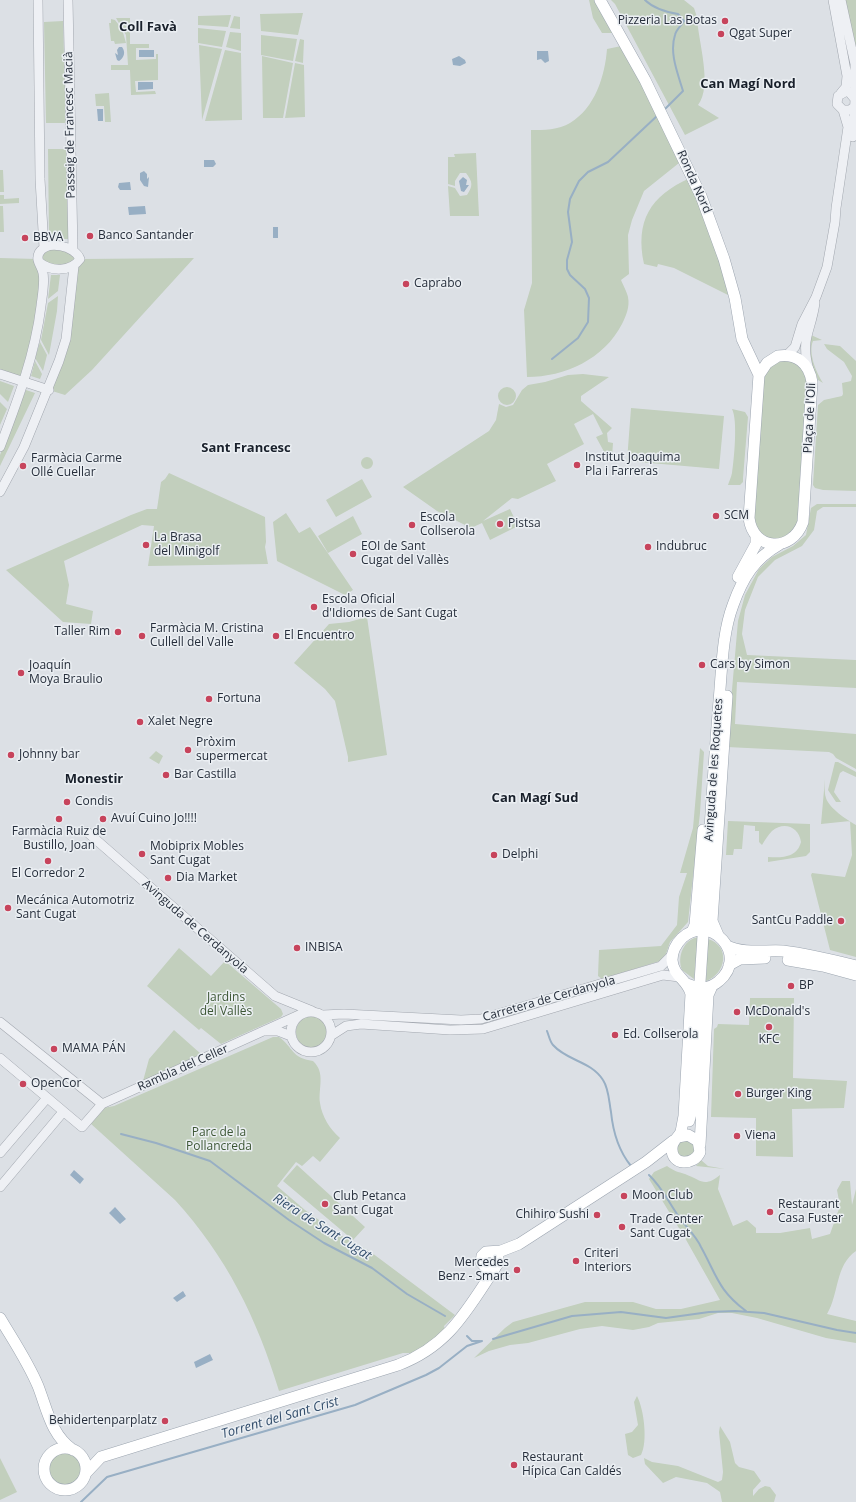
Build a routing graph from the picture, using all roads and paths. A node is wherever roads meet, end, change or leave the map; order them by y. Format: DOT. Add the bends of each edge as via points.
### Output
graph roads {
  1 [pos="38,0"];
  2 [pos="68,0"];
  3 [pos="600,0"];
  4 [pos="606,0"];
  5 [pos="833,0"];
  6 [pos="841,0"];
  7 [pos="841,93"];
  8 [pos="855,102"];
  9 [pos="843,110"];
  10 [pos="664,112"];
  11 [pos="697,181"];
  12 [pos="835,222"];
  13 [pos="44,248"];
  14 [pos="73,250"];
  15 [pos="39,262"];
  16 [pos="74,266"];
  17 [pos="816,297"];
  18 [pos="786,355"];
  19 [pos="775,358"];
  20 [pos="809,370"];
  21 [pos="0,374"];
  22 [pos="759,375"];
  23 [pos="23,382"];
  24 [pos="49,390"];
  25 [pos="0,447"];
  26 [pos="0,492"];
  27 [pos="756,536"];
  28 [pos="781,544"];
  29 [pos="738,594"];
  30 [pos="729,619"];
  31 [pos="706,779"];
  32 [pos="86,831"];
  33 [pos="704,922"];
  34 [pos="692,932"];
  35 [pos="718,935"];
  36 [pos="703,936"];
  37 [pos="727,946"];
  38 [pos="673,954"];
  39 [pos="729,965"];
  40 [pos="856,966"];
  41 [pos="856,975"];
  42 [pos="683,981"];
  43 [pos="700,982"];
  44 [pos="712,986"];
  45 [pos="699,996"];
  46 [pos="312,1012"];
  47 [pos="300,1014"];
  48 [pos="323,1015"];
  49 [pos="0,1022"];
  50 [pos="263,1032"];
  51 [pos="332,1035"];
  52 [pos="291,1036"];
  53 [pos="0,1058"];
  54 [pos="47,1098"];
  55 [pos="102,1104"];
  56 [pos="693,1106"];
  57 [pos="63,1112"];
  58 [pos="678,1138"];
  59 [pos="698,1142"];
  60 [pos="0,1153"];
  61 [pos="675,1158"];
  62 [pos="649,1160"];
  63 [pos="0,1187"];
  64 [pos="519,1244"];
  65 [pos="493,1252"];
  66 [pos="482,1264"];
  67 [pos="496,1266"];
  68 [pos="476,1294"];
  69 [pos="0,1318"];
  70 [pos="54,1430"];
  71 [pos="77,1452"];
  72 [pos="51,1453"];
  73 [pos="102,1457"];
  74 [pos="86,1473"];
  1 -- 13 [label="street" via="40,179"];
  2 -- 14 [label="street, Passeig de Francesc Macià"];
  3 -- 10 [label="main road, Ronda Nord"];
  4 -- 10 [label="main road, Ronda Nord"];
  5 -- 7 [label="street" via="847,76 846,87"];
  6 -- 8 [label="street" via="855,64"];
  7 -- 8 [label="street" via="849,92"];
  7 -- 9 [label="street" via="837,104"];
  8 -- 9 [label="street" via="850,110"];
  8 -- 12 [label="street" via="855,121 842,209"];
  9 -- 12 [label="street" via="848,127"];
  10 -- 11 [label="main road, Ronda Nord"];
  11 -- 19 [label="main road, Ronda Nord" via="728,253 747,339 762,356"];
  11 -- 22 [label="main road, Ronda Nord" via="724,259 742,339"];
  12 -- 17 [label="street" via="827,267"];
  13 -- 14 [label="street" via="57,246"];
  13 -- 15 [label="street" via="38,255"];
  14 -- 16 [label="street, Passeig de Francesc Macià" via="80,259"];
  15 -- 16 [label="street" via="54,269"];
  15 -- 23 [label="street" via="44,273 41,306 36,336"];
  16 -- 24 [label="street" via="66,339"];
  17 -- 18 [label="street" via="802,324 795,347"];
  17 -- 20 [label="street" via="804,345"];
  18 -- 19 [label="main road"];
  18 -- 20 [label="main road, Plaça de l'Oli" via="800,360"];
  19 -- 22 [label="main road" via="767,363"];
  20 -- 28 [label="main road, Plaça de l'Oli" via="812,387 803,522 796,536"];
  21 -- 23 [label="street"];
  22 -- 27 [label="main road" via="749,518"];
  23 -- 24 [label="street"];
  23 -- 25 [label="street"];
  24 -- 26 [label="street" via="24,447"];
  27 -- 28 [label="main road" via="766,542"];
  27 -- 30 [label="main road, Avinguda de les Roquetes" via="756,544 728,600"];
  28 -- 29 [label="main road, Avinguda de les Roquetes" via="756,562"];
  29 -- 30 [label="main road, Avinguda de les Roquetes"];
  29 -- 35 [label="main road" via="729,665 712,921"];
  30 -- 33 [label="main road, Avinguda de les Roquetes" via="715,744"];
  31 -- 34 [label="main road" via="695,925"];
  32 -- 46 [label="street, Avinguda de Cerdanyola" via="275,996"];
  34 -- 35 [label="main road" via="706,931"];
  34 -- 38 [label="main road" via="681,939"];
  35 -- 37 [label="main road"];
  36 -- 43 [label="main road"];
  37 -- 39 [label="main road"];
  37 -- 40 [label="main road" via="740,950 807,954"];
  38 -- 42 [label="main road" via="674,967"];
  38 -- 48 [label="street, Carretera de Cerdanyola" via="661,966 481,1019"];
  39 -- 41 [label="main road" via="743,958 784,959"];
  39 -- 44 [label="main road" via="724,976"];
  42 -- 44 [label="main road" via="697,988"];
  42 -- 51 [label="street, Carretera de Cerdanyola" via="663,975 482,1029 450,1030 361,1024 346,1026"];
  42 -- 58 [label="main road" via="691,994 686,1103"];
  44 -- 59 [label="main road" via="708,995"];
  45 -- 56 [label="main road"];
  46 -- 47 [label="street"];
  46 -- 48 [label="street"];
  47 -- 50 [label="street, Rambla del Celler"];
  47 -- 52 [label="street" via="292,1024"];
  48 -- 51 [label="street" via="331,1026"];
  49 -- 55 [label="street"];
  50 -- 52 [label="street, Rambla del Celler" via="278,1031"];
  50 -- 55 [label="street, Rambla del Celler"];
  51 -- 52 [label="street" via="323,1049 310,1052 298,1047"];
  53 -- 54 [label="street, Rambla del Celler"];
  54 -- 57 [label="street, Rambla del Celler"];
  54 -- 60 [label="street"];
  55 -- 57 [label="street, Rambla del Celler" via="82,1127"];
  56 -- 58 [label="main road" via="691,1118"];
  56 -- 59 [label="main road"];
  57 -- 63 [label="street"];
  58 -- 59 [label="main road" via="692,1135"];
  58 -- 61 [label="main road" via="672,1150"];
  58 -- 62 [label="main road"];
  59 -- 61 [label="main road" via="700,1152 693,1161 685,1163"];
  61 -- 62 [label="main road" via="664,1156"];
  62 -- 64 [label="main road"];
  64 -- 65 [label="main road"];
  64 -- 67 [label="main road"];
  65 -- 66 [label="main road" via="484,1254"];
  65 -- 67 [label="main road" via="498,1257"];
  66 -- 67 [label="main road" via="489,1269"];
  66 -- 68 [label="main road"];
  67 -- 68 [label="main road"];
  68 -- 73 [label="main road" via="469,1309 448,1334 410,1360"];
  69 -- 70 [label="main road" via="38,1386"];
  70 -- 71 [label="main road" via="65,1444"];
  70 -- 72 [label="main road"];
  71 -- 72 [label="main road" via="63,1448"];
  71 -- 73 [label="main road"];
  71 -- 74 [label="main road" via="85,1462"];
  72 -- 74 [label="main road" via="44,1468 47,1479 55,1487 66,1490 72,1488 81,1482"];
  73 -- 74 [label="main road"];
}
